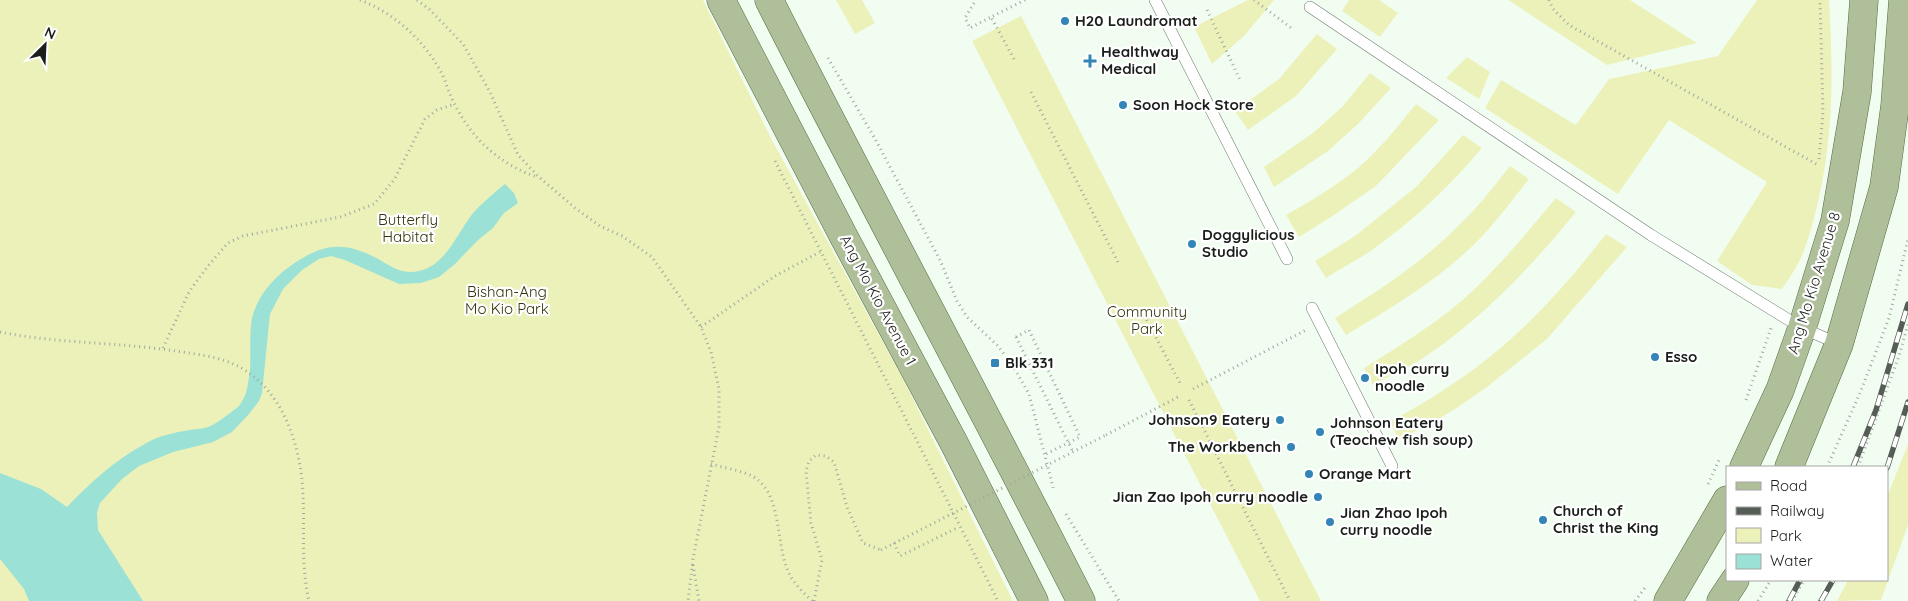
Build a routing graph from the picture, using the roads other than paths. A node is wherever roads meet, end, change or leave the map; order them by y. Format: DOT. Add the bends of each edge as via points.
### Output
graph roads {
  1 [pos="721,0"];
  2 [pos="769,0"];
  3 [pos="1155,0"];
  4 [pos="1864,0"];
  5 [pos="1903,0"];
  6 [pos="1310,7"];
  7 [pos="1287,259"];
  8 [pos="1312,308"];
  9 [pos="1802,328"];
  10 [pos="1839,344"];
  11 [pos="1392,466"];
  12 [pos="1744,466"];
  13 [pos="1789,466"];
  14 [pos="1726,502"];
  15 [pos="1734,581"];
  16 [pos="1034,601"];
  17 [pos="1081,601"];
  18 [pos="1668,601"];
  19 [pos="1722,601"];
  1 -- 16 [label="main road, Ang Mo Kio Avenue 1"];
  2 -- 17 [label="main road"];
  3 -- 7 [label="lane"];
  4 -- 9 [label="main road, Ang Mo Kio Avenue 8" via="1857,92 1835,221"];
  5 -- 10 [label="main road" via="1895,106 1884,187"];
  6 -- 9 [label="lane" via="1651,235"];
  8 -- 11 [label="lane"];
  9 -- 10 [label="lane"];
  9 -- 12 [label="main road, Ang Mo Kio Avenue 8" via="1780,390"];
  10 -- 13 [label="main road"];
  14 -- 18 [label="main road"];
  15 -- 19 [label="main road"];
}
